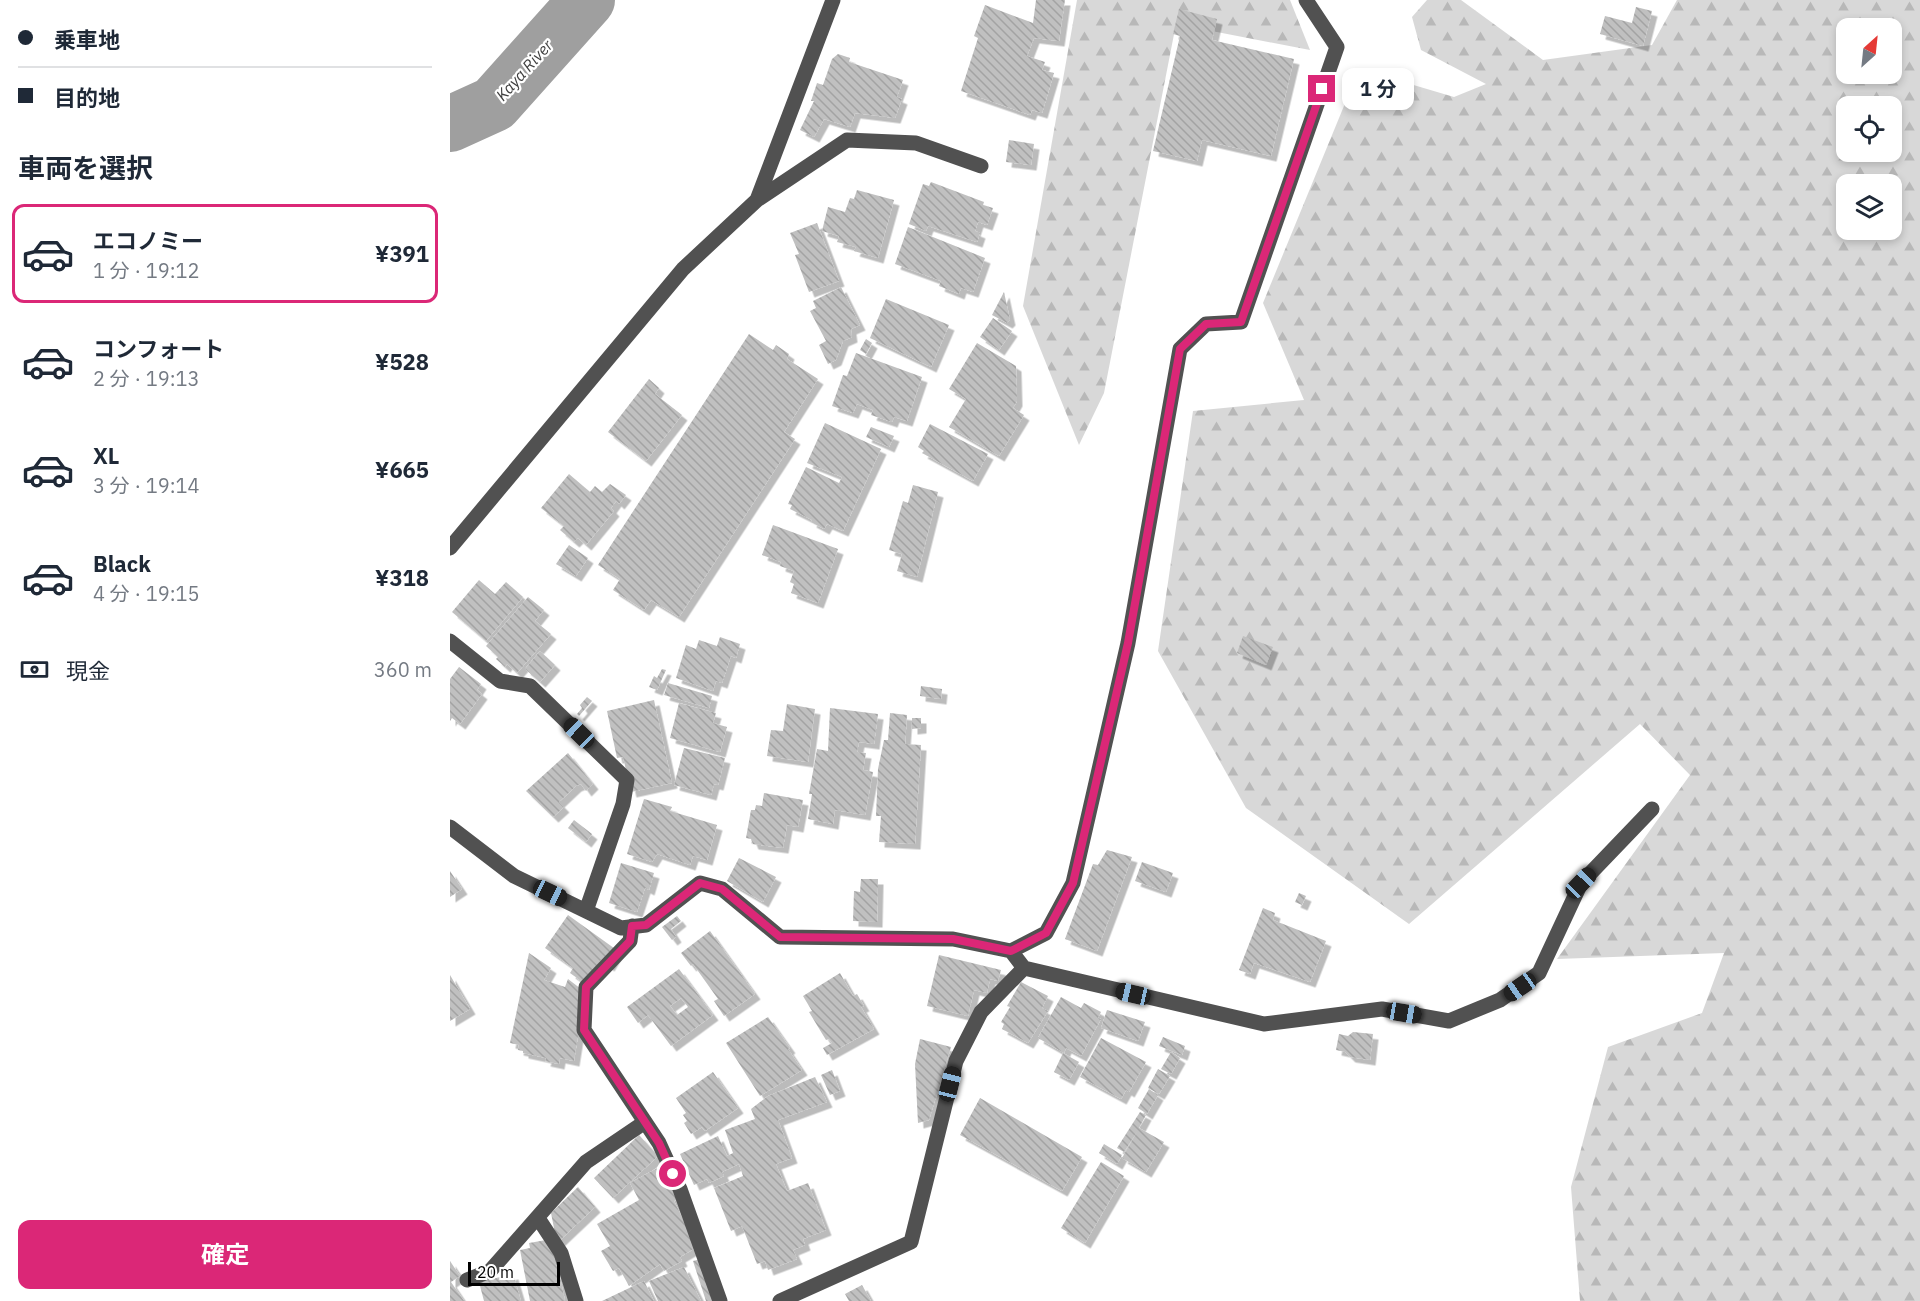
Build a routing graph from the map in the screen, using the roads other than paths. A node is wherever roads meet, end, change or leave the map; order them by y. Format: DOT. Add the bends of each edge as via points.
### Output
graph roads {
  1 [pos="833,0"];
  2 [pos="1306,0"];
  3 [pos="981,166"];
  4 [pos="757,200"];
  5 [pos="450,548"];
  6 [pos="450,641"];
  7 [pos="1652,809"];
  8 [pos="450,827"];
  9 [pos="586,911"];
  10 [pos="632,926"];
  11 [pos="1011,951"];
  12 [pos="1024,968"];
  13 [pos="645,1122"];
  14 [pos="538,1218"];
  15 [pos="467,1280"];
  16 [pos="576,1301"];
  17 [pos="720,1301"];
  18 [pos="780,1301"];
  1 -- 4 [label="street"];
  2 -- 11 [label="street" via="1337,47 1241,322 1206,324 1180,349 1128,643 1073,883 1046,933"];
  3 -- 4 [label="street" via="916,143 847,140"];
  4 -- 5 [label="street" via="683,269"];
  6 -- 9 [label="street" via="500,681 530,686 627,780 623,804"];
  7 -- 12 [label="street" via="1581,883 1539,973 1500,1000 1449,1021 1382,1009 1264,1024"];
  8 -- 9 [label="street" via="514,876"];
  9 -- 10 [label="street" via="621,928"];
  10 -- 11 [label="street" via="646,925 700,883 722,889 780,937 953,939"];
  10 -- 13 [label="street" via="630,941 586,987 584,1030"];
  11 -- 12 [label="street"];
  12 -- 18 [label="street" via="981,1012 956,1061 911,1242"];
  13 -- 14 [label="street" via="586,1162"];
  13 -- 17 [label="street" via="680,1190"];
  14 -- 15 [label="street" via="490,1271"];
  14 -- 16 [label="street" via="561,1253"];
}
